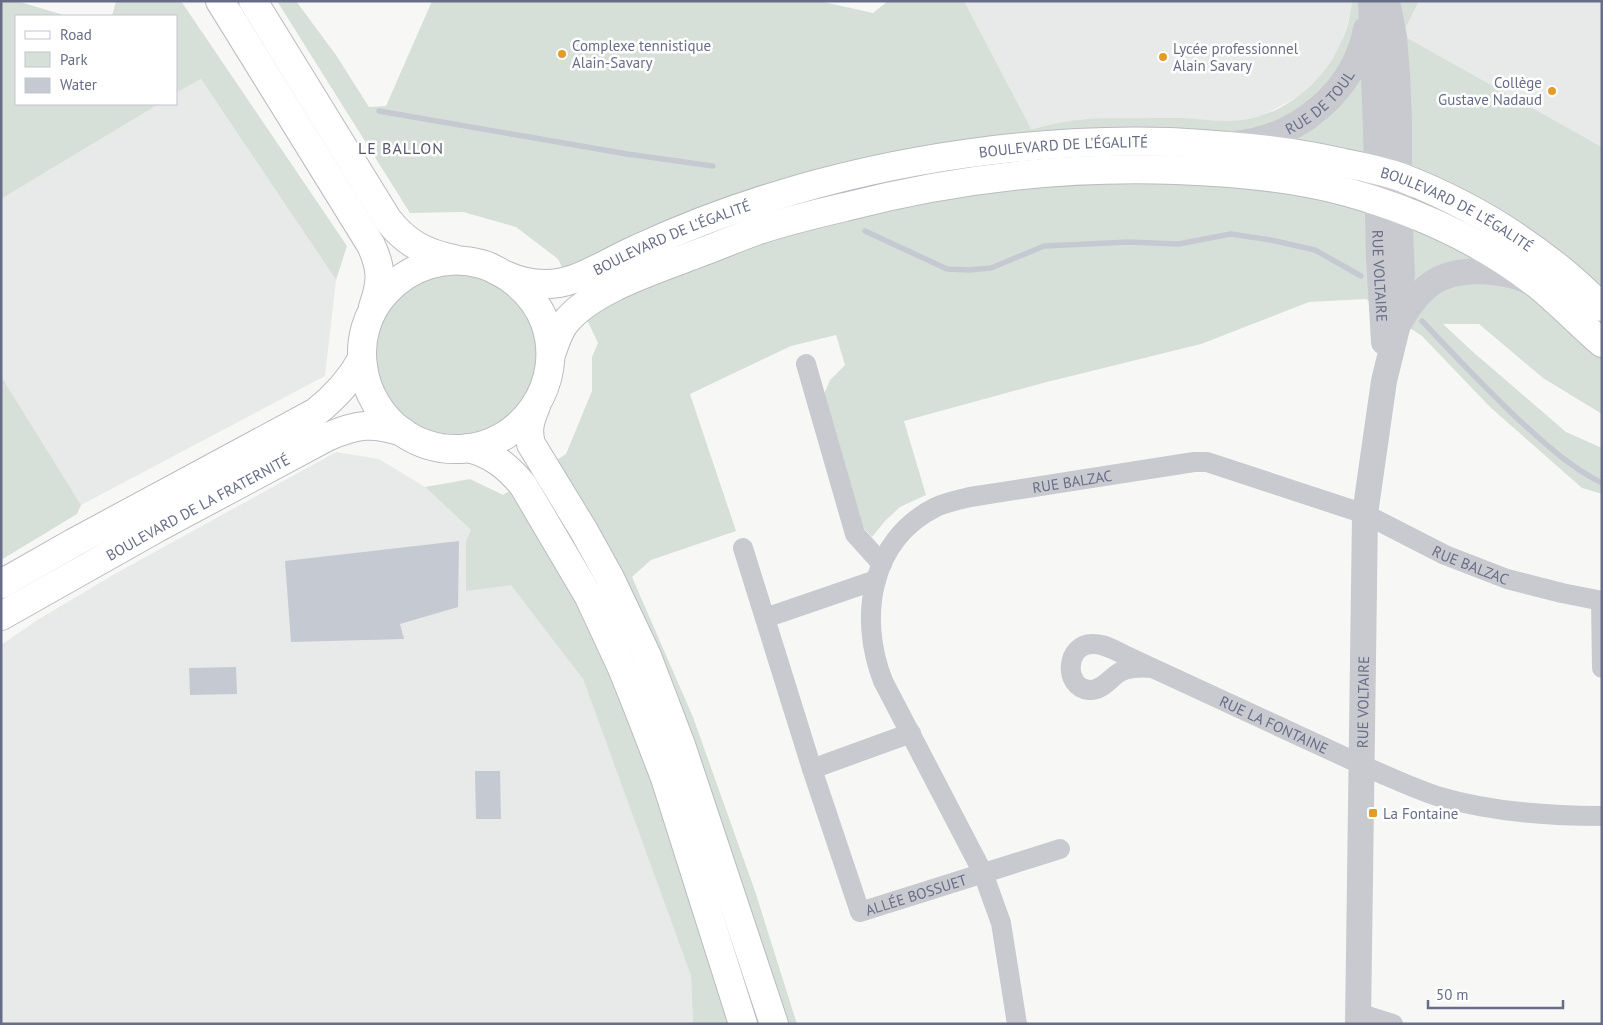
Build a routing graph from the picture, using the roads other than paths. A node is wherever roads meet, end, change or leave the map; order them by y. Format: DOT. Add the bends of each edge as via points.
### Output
graph roads {
  1 [pos="220,1"];
  2 [pos="253,1"];
  3 [pos="1370,1"];
  4 [pos="1387,1"];
  5 [pos="1214,145"];
  6 [pos="1388,173"];
  7 [pos="1388,206"];
  8 [pos="462,261"];
  9 [pos="507,276"];
  10 [pos="1538,286"];
  11 [pos="1602,307"];
  12 [pos="371,313"];
  13 [pos="1398,324"];
  14 [pos="1602,343"];
  15 [pos="551,354"];
  16 [pos="362,359"];
  17 [pos="806,364"];
  18 [pos="1384,380"];
  19 [pos="536,406"];
  20 [pos="402,432"];
  21 [pos="468,448"];
  22 [pos="1365,514"];
  23 [pos="743,548"];
  24 [pos="879,572"];
  25 [pos="1,584"];
  26 [pos="1601,601"];
  27 [pos="1,616"];
  28 [pos="765,618"];
  29 [pos="1152,668"];
  30 [pos="1602,668"];
  31 [pos="911,733"];
  32 [pos="1361,764"];
  33 [pos="812,769"];
  34 [pos="1602,816"];
  35 [pos="1060,849"];
  36 [pos="983,873"];
  37 [pos="1358,1018"];
  38 [pos="743,1024"];
  39 [pos="774,1024"];
  40 [pos="1017,1024"];
  41 [pos="1393,1024"];
  1 -- 12 [label="main road" via="371,245 380,275"];
  2 -- 8 [label="main road" via="388,220 404,238 429,252"];
  3 -- 5 [label="street, RUE DE TOUL" via="1363,44 1356,63 1327,101 1308,117 1277,134 1240,143"];
  3 -- 6 [label="street, RUE DE TOUL" via="1374,64"];
  4 -- 6 [label="street" via="1394,37 1399,120"];
  5 -- 6 [label="main road, BOULEVARD DE L'ÉGALITÉ" via="1285,152"];
  5 -- 9 [label="main road, BOULEVARD DE L'ÉGALITÉ" via="1170,142 1081,144 998,150 914,162 766,199 672,233 570,280 542,284"];
  6 -- 7 [label="street, RUE VOLTAIRE"];
  6 -- 11 [label="main road, BOULEVARD DE L'ÉGALITÉ" via="1452,200 1517,238 1559,268"];
  7 -- 10 [label="main road, BOULEVARD DE L'ÉGALITÉ" via="1424,218 1482,248"];
  7 -- 13 [label="street, RUE VOLTAIRE" via="1402,274"];
  7 -- 15 [label="main road, BOULEVARD DE L'ÉGALITÉ" via="1325,187 1273,178 1158,169 1062,172 912,191 756,231 623,284 601,294 574,314 558,335"];
  7 -- 18 [label="street, RUE VOLTAIRE" via="1380,274"];
  8 -- 9 [label="main road, BOULEVARD DE L'ÉGALITÉ" via="493,268"];
  8 -- 12 [label="main road, BOULEVARD DE L'ÉGALITÉ" via="431,264 409,273 390,287"];
  9 -- 15 [label="main road, BOULEVARD DE L'ÉGALITÉ" via="520,285 539,310"];
  10 -- 13 [label="street" via="1512,275 1491,272 1443,277 1421,292"];
  10 -- 14 [label="main road, BOULEVARD DE L'ÉGALITÉ"];
  12 -- 16 [label="main road, BOULEVARD DE L'ÉGALITÉ" via="362,343"];
  13 -- 18 [label="street, RUE VOLTAIRE"];
  15 -- 19 [label="main road, BOULEVARD DE L'ÉGALITÉ" via="547,381"];
  16 -- 20 [label="main road, BOULEVARD DE L'ÉGALITÉ" via="374,400 382,413"];
  16 -- 25 [label="main road, BOULEVARD DE LA FRATERNITÉ" via="344,387 316,412"];
  17 -- 24 [label="street" via="856,534"];
  18 -- 22 [label="street, RUE VOLTAIRE"];
  19 -- 21 [label="main road, BOULEVARD DE L'ÉGALITÉ" via="506,435"];
  19 -- 39 [label="main road" via="528,425 530,444 610,578 647,656 681,744"];
  20 -- 21 [label="main road, BOULEVARD DE L'ÉGALITÉ" via="440,448"];
  20 -- 27 [label="main road, BOULEVARD DE LA FRATERNITÉ" via="373,425 343,430 327,437"];
  21 -- 38 [label="main road" via="495,458 523,485 593,606 652,743"];
  22 -- 24 [label="street, RUE BALZAC" via="1218,465 1194,462 951,502 921,516 909,526 888,550"];
  22 -- 26 [label="street, RUE BALZAC" via="1412,540 1475,568"];
  22 -- 32 [label="street, RUE VOLTAIRE"];
  23 -- 28 [label="street, ALLÉE BOSSUET"];
  24 -- 28 [label="street"];
  24 -- 31 [label="street, RUE BALZAC" via="870,611 873,652 883,681"];
  26 -- 30 [label="street"];
  28 -- 33 [label="street, ALLÉE BOSSUET"];
  29 -- 32 [label="street, RUE LA FONTAINE"];
  31 -- 33 [label="street"];
  31 -- 36 [label="street, RUE BALZAC"];
  32 -- 34 [label="street, RUE LA FONTAINE" via="1425,792 1480,807 1538,814"];
  32 -- 37 [label="street, RUE VOLTAIRE"];
  33 -- 36 [label="street, ALLÉE BOSSUET" via="860,912"];
  35 -- 36 [label="street, ALLÉE BOSSUET"];
  36 -- 40 [label="street, RUE BALZAC" via="1001,923"];
  37 -- 41 [label="street"];
}
